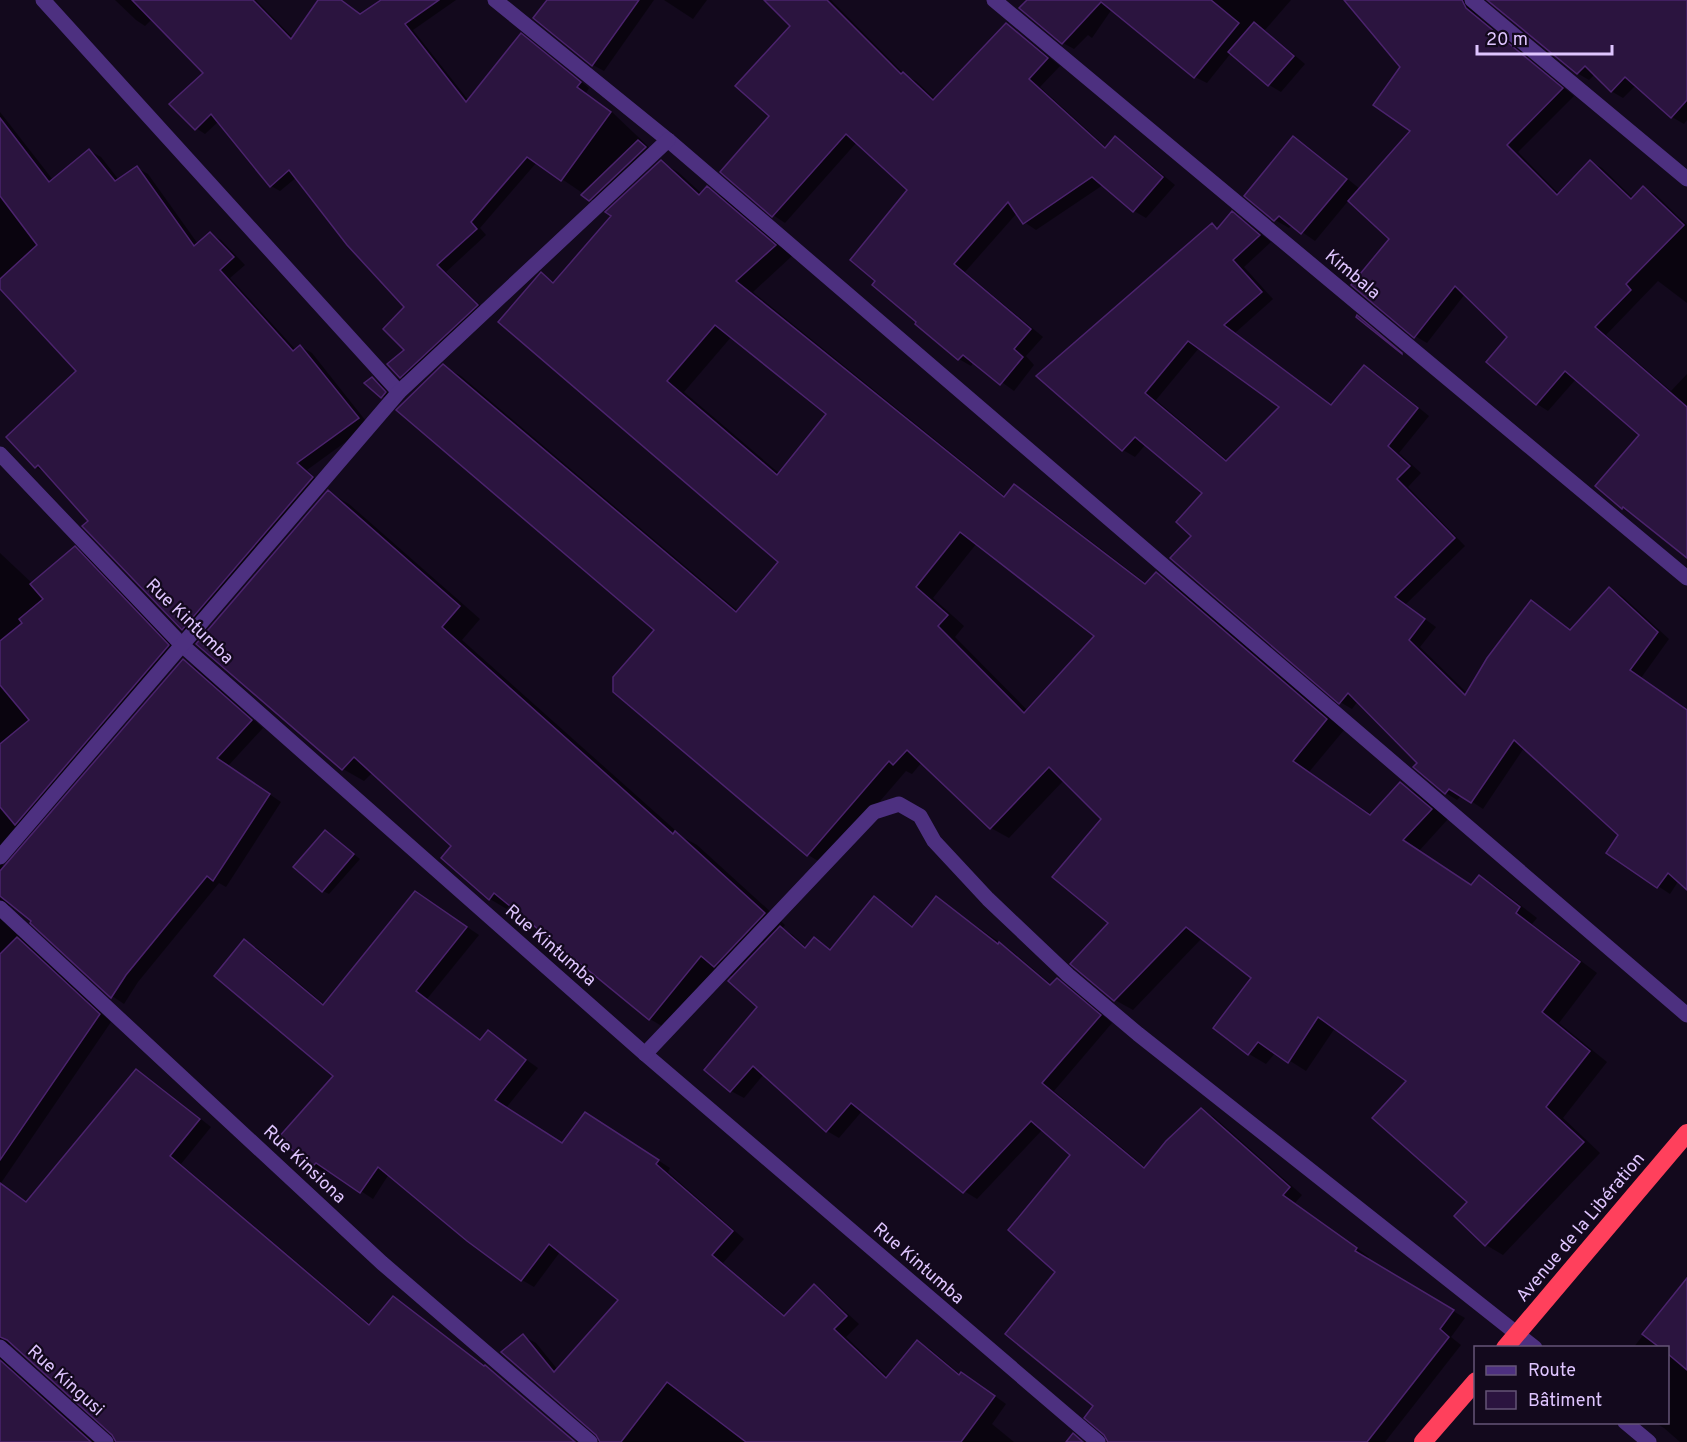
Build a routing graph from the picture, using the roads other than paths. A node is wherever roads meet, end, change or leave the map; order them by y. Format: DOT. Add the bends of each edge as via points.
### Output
graph roads {
  1 [pos="43,0"];
  2 [pos="495,0"];
  3 [pos="994,0"];
  4 [pos="1472,0"];
  5 [pos="668,140"];
  6 [pos="1687,180"];
  7 [pos="399,392"];
  8 [pos="0,454"];
  9 [pos="1687,578"];
  10 [pos="182,645"];
  11 [pos="0,857"];
  12 [pos="0,908"];
  13 [pos="1687,1015"];
  14 [pos="645,1054"];
  15 [pos="1687,1133"];
  16 [pos="1517,1333"];
  17 [pos="1506,1346"];
  18 [pos="1534,1346"];
  19 [pos="0,1347"];
  20 [pos="1474,1383"];
  21 [pos="1627,1424"];
  22 [pos="106,1442"];
  23 [pos="590,1442"];
  24 [pos="1098,1442"];
  25 [pos="1423,1442"];
  26 [pos="1649,1442"];
  1 -- 7 [label="street"];
  2 -- 5 [label="street"];
  3 -- 9 [label="street, Kimbala"];
  4 -- 6 [label="street"];
  5 -- 7 [label="street"];
  5 -- 13 [label="street"];
  7 -- 10 [label="street"];
  8 -- 10 [label="street, Rue Kintumba"];
  10 -- 11 [label="street"];
  10 -- 14 [label="street, Rue Kintumba"];
  12 -- 23 [label="street, Rue Kinsiona" via="382,1263"];
  14 -- 16 [label="street" via="874,812 899,804 920,816 934,841 1068,975"];
  14 -- 24 [label="street, Rue Kintumba"];
  15 -- 16 [label="highway, Avenue de la Libération"];
  16 -- 17 [label="highway, Avenue de la Libération"];
  16 -- 18 [label="street"];
  19 -- 22 [label="street, Rue Kingusi"];
  20 -- 25 [label="highway"];
  21 -- 26 [label="street"];
}
